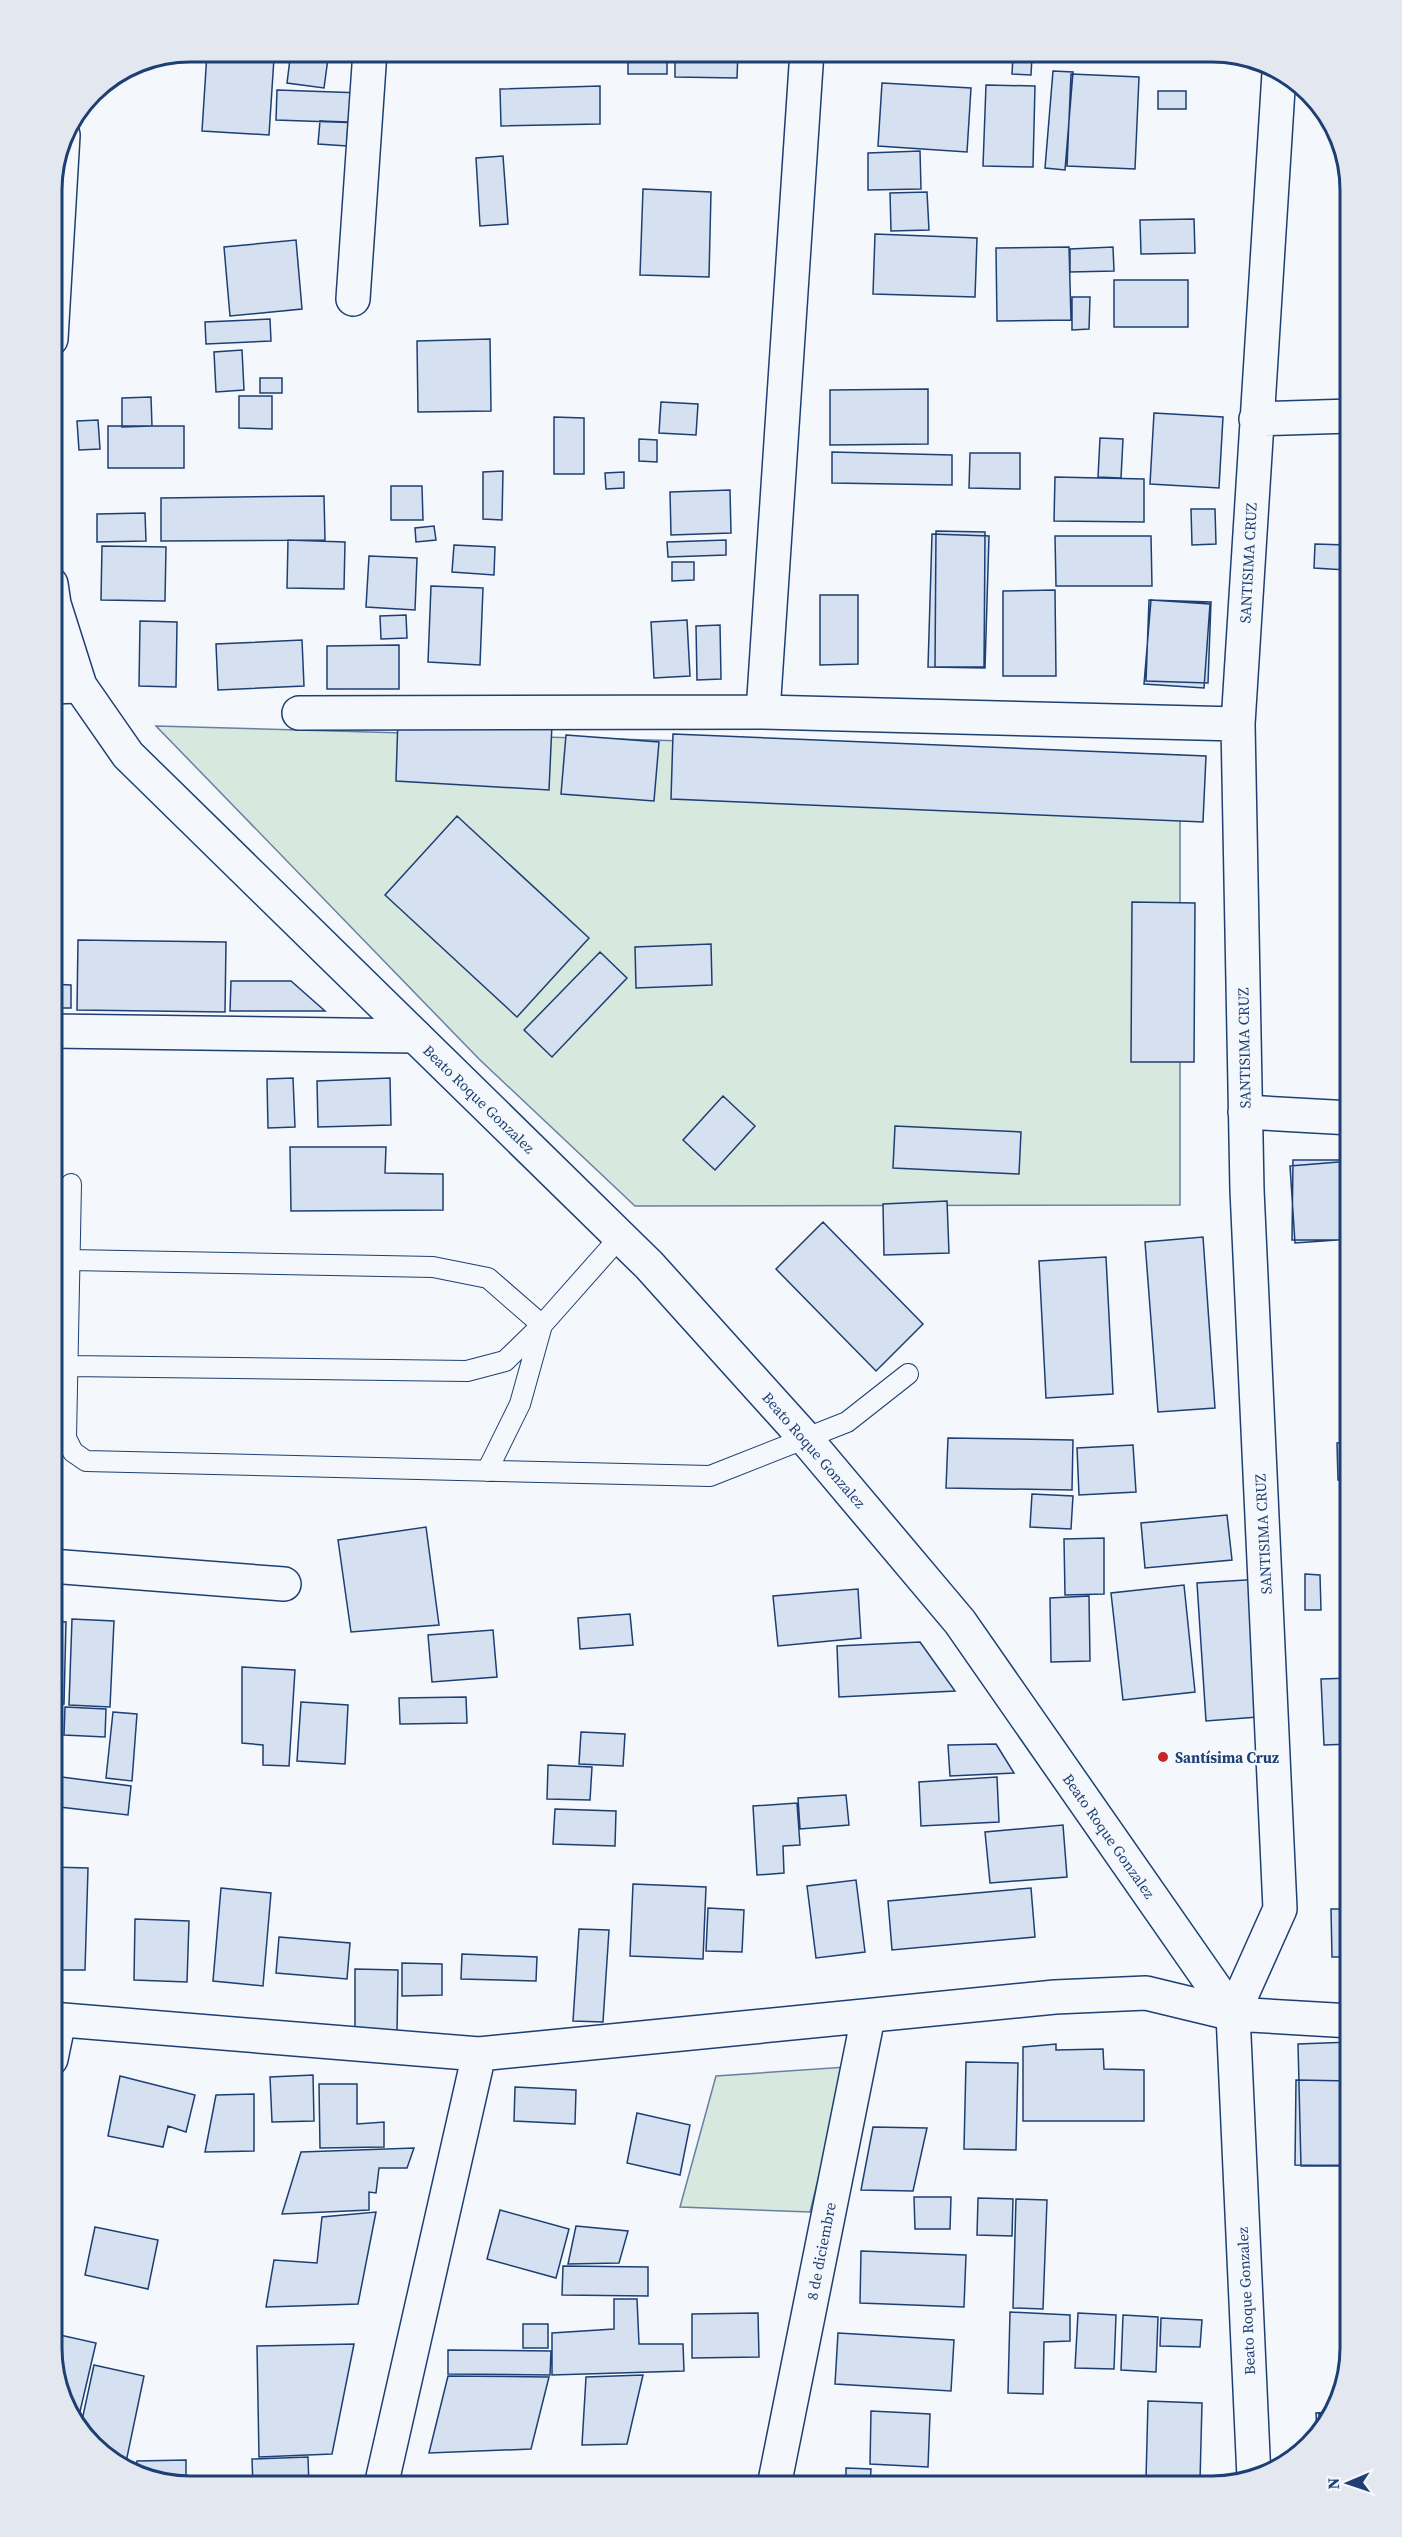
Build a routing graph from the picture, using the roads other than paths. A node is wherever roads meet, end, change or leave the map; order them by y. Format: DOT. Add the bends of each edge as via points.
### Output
graph roads {
  1 [pos="369,62"];
  2 [pos="806,62"];
  3 [pos="1279,80"];
  4 [pos="352,299"];
  5 [pos="1340,416"];
  6 [pos="1256,419"];
  7 [pos="62,659"];
  8 [pos="66,686"];
  9 [pos="763,712"];
  10 [pos="299,713"];
  11 [pos="1238,724"];
  12 [pos="62,1031"];
  13 [pos="415,1036"];
  14 [pos="1245,1112"];
  15 [pos="1340,1117"];
  16 [pos="71,1184"];
  17 [pos="620,1237"];
  18 [pos="70,1260"];
  19 [pos="542,1325"];
  20 [pos="68,1366"];
  21 [pos="908,1374"];
  22 [pos="805,1438"];
  23 [pos="487,1471"];
  24 [pos="62,1567"];
  25 [pos="284,1584"];
  26 [pos="1233,2014"];
  27 [pos="868,2017"];
  28 [pos="62,2020"];
  29 [pos="1340,2020"];
  30 [pos="479,2054"];
  31 [pos="1254,2469"];
  32 [pos="383,2475"];
  33 [pos="776,2476"];
  1 -- 4 [label="street"];
  2 -- 9 [label="street"];
  3 -- 6 [label="street, SANTISIMA CRUZ"];
  5 -- 6 [label="street"];
  6 -- 11 [label="street, SANTISIMA CRUZ"];
  7 -- 8 [label="street, Beato Roque Gonzalez"];
  8 -- 13 [label="street, Beato Roque Gonzalez" via="128,754"];
  9 -- 10 [label="street"];
  9 -- 11 [label="street"];
  11 -- 14 [label="street, SANTISIMA CRUZ"];
  12 -- 13 [label="street"];
  13 -- 17 [label="street, Beato Roque Gonzalez"];
  14 -- 15 [label="street"];
  14 -- 26 [label="street, SANTISIMA CRUZ" via="1280,1909"];
  16 -- 18 [label="lane"];
  17 -- 19 [label="lane"];
  17 -- 22 [label="street, Beato Roque Gonzalez"];
  18 -- 19 [label="lane" via="433,1267 488,1278"];
  18 -- 20 [label="lane"];
  19 -- 20 [label="lane" via="505,1361 467,1371"];
  19 -- 23 [label="lane" via="520,1404"];
  20 -- 23 [label="lane" via="66,1438 73,1452 86,1461"];
  21 -- 22 [label="lane" via="847,1422"];
  22 -- 23 [label="lane" via="710,1476"];
  22 -- 26 [label="street, Beato Roque Gonzalez" via="960,1622"];
  24 -- 25 [label="street"];
  26 -- 27 [label="street" via="1146,1994 1055,1997"];
  26 -- 29 [label="street"];
  26 -- 31 [label="street, Beato Roque Gonzalez"];
  27 -- 30 [label="street"];
  27 -- 33 [label="street, 8 de diciembre"];
  28 -- 30 [label="street"];
  30 -- 32 [label="street"];
}
